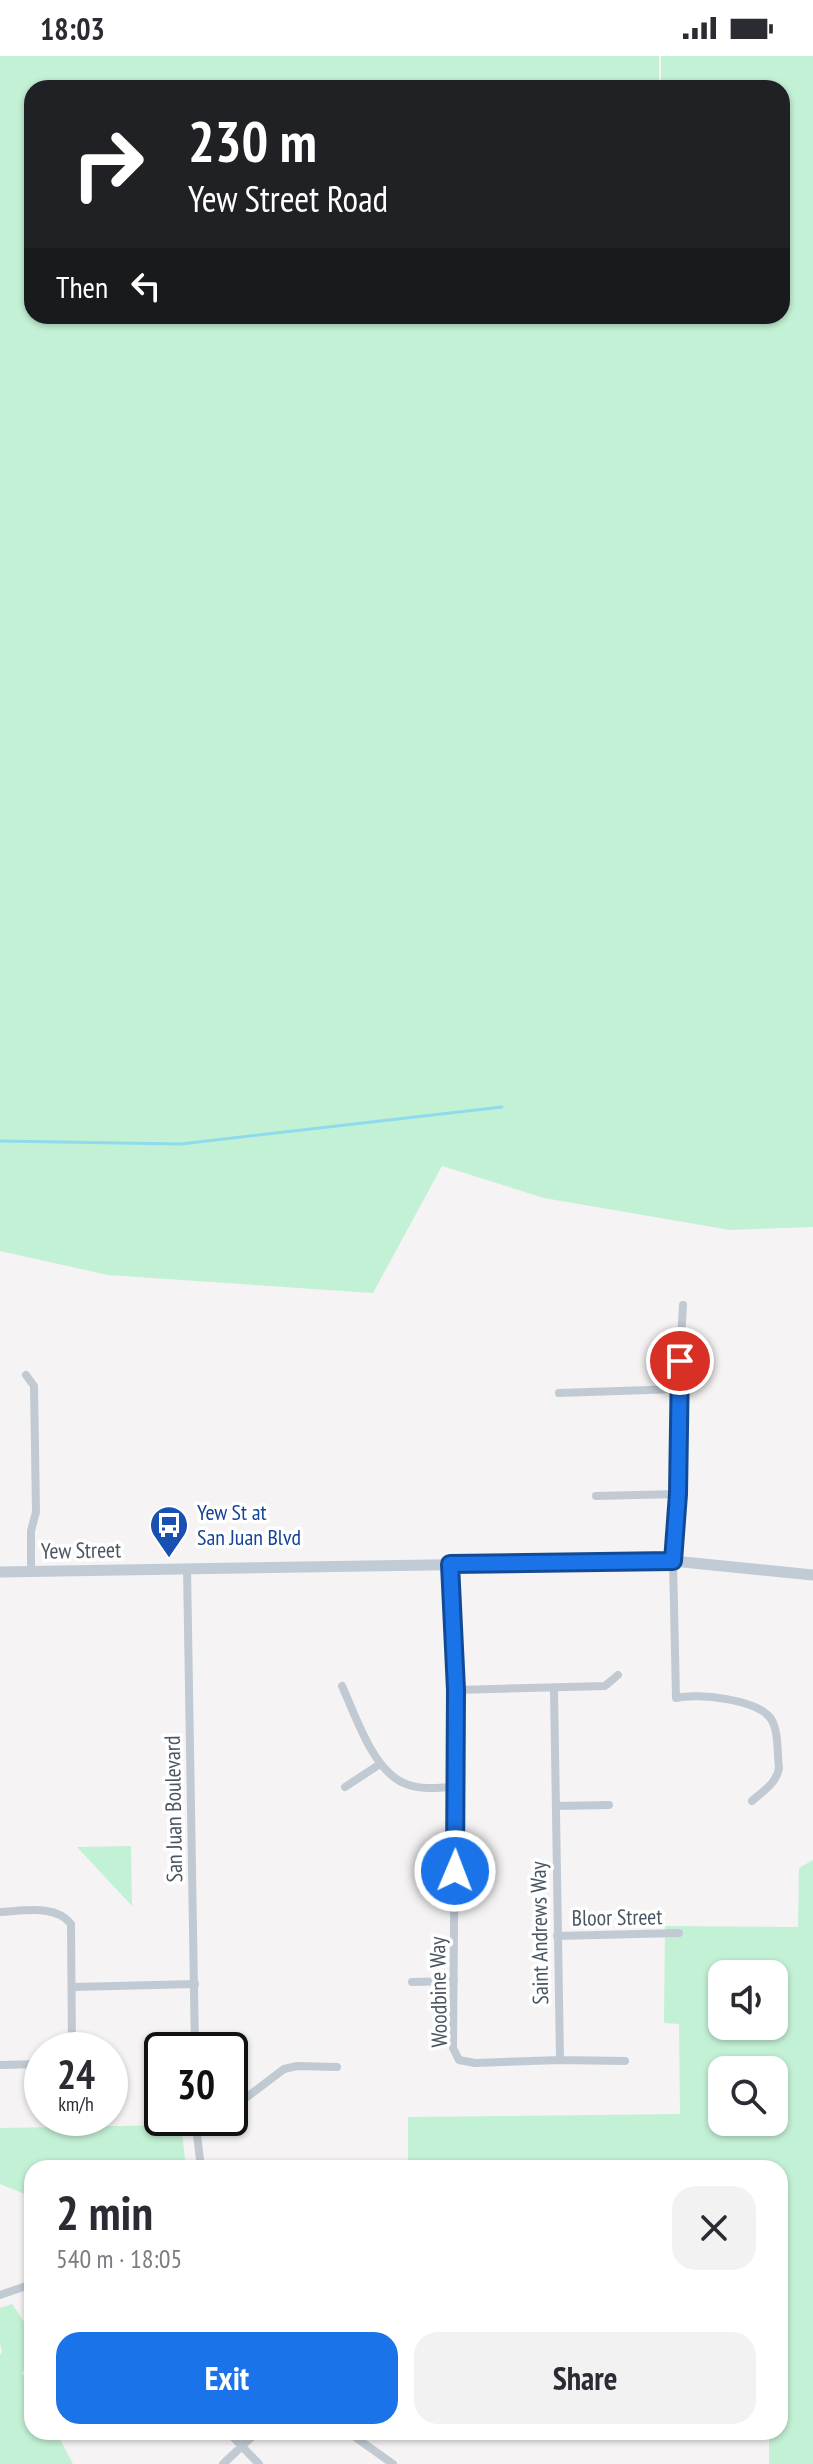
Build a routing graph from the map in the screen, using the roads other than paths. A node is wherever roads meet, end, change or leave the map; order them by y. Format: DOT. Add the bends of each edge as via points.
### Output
graph roads {
  1 [pos="683,1305"];
  2 [pos="26,1375"];
  3 [pos="678,1389"];
  4 [pos="559,1393"];
  5 [pos="678,1494"];
  6 [pos="596,1496"];
  7 [pos="673,1561"];
  8 [pos="450,1564"];
  9 [pos="187,1568"];
  10 [pos="31,1571"];
  11 [pos="0,1572"];
  12 [pos="813,1575"];
  13 [pos="618,1675"];
  14 [pos="342,1686"];
  15 [pos="554,1688"];
  16 [pos="456,1690"];
  17 [pos="380,1764"];
  18 [pos="345,1787"];
  19 [pos="456,1787"];
  20 [pos="752,1801"];
  21 [pos="609,1805"];
  22 [pos="556,1806"];
  23 [pos="0,1912"];
  24 [pos="679,1933"];
  25 [pos="557,1936"];
  26 [pos="454,1981"];
  27 [pos="412,1982"];
  28 [pos="195,1984"];
  29 [pos="73,1987"];
  30 [pos="72,2032"];
  31 [pos="195,2032"];
  32 [pos="560,2060"];
  33 [pos="625,2061"];
  34 [pos="24,2064"];
  35 [pos="0,2065"];
  36 [pos="337,2067"];
  37 [pos="248,2096"];
  38 [pos="197,2136"];
  39 [pos="200,2160"];
  40 [pos="24,2287"];
  41 [pos="0,2295"];
  42 [pos="235,2440"];
  43 [pos="248,2440"];
  44 [pos="359,2440"];
  45 [pos="241,2447"];
  46 [pos="223,2464"];
  47 [pos="259,2464"];
  48 [pos="393,2464"];
  1 -- 3 [label="street"];
  2 -- 10 [label="street" via="34,1386 36,1512"];
  3 -- 4 [label="street"];
  3 -- 5 [label="street"];
  5 -- 6 [label="street"];
  5 -- 7 [label="street"];
  7 -- 8 [label="street, Yew Street"];
  7 -- 12 [label="street, Yew Street"];
  7 -- 20 [label="street" via="676,1698 703,1696 738,1703 766,1713 773,1722 778,1774"];
  8 -- 9 [label="street, Yew Street"];
  8 -- 16 [label="street, Woodbine Way"];
  9 -- 10 [label="street, Yew Street"];
  9 -- 28 [label="street, San Juan Boulevard"];
  10 -- 11 [label="street, Yew Street"];
  13 -- 15 [label="street" via="605,1686"];
  14 -- 17 [label="street"];
  15 -- 16 [label="street"];
  15 -- 22 [label="street, Saint Andrews Way"];
  16 -- 19 [label="street, Woodbine Way"];
  17 -- 18 [label="street"];
  17 -- 19 [label="street" via="412,1786"];
  19 -- 26 [label="street, Woodbine Way"];
  21 -- 22 [label="street"];
  22 -- 25 [label="street, Saint Andrews Way"];
  23 -- 29 [label="street" via="51,1911 67,1919"];
  24 -- 25 [label="street, Bloor Street"];
  25 -- 32 [label="street, Saint Andrews Way"];
  26 -- 27 [label="street"];
  26 -- 32 [label="street, Woodbine Way" via="453,2048 459,2060"];
  28 -- 29 [label="street"];
  28 -- 31 [label="street, San Juan Boulevard"];
  29 -- 30 [label="street"];
  32 -- 33 [label="street, Woodbine Way"];
  34 -- 35 [label="street"];
  36 -- 37 [label="street" via="284,2069"];
  38 -- 39 [label="street"];
  40 -- 41 [label="street"];
  42 -- 45 [label="street"];
  43 -- 45 [label="street"];
  44 -- 48 [label="street"];
  45 -- 46 [label="street"];
  45 -- 47 [label="street"];
}
